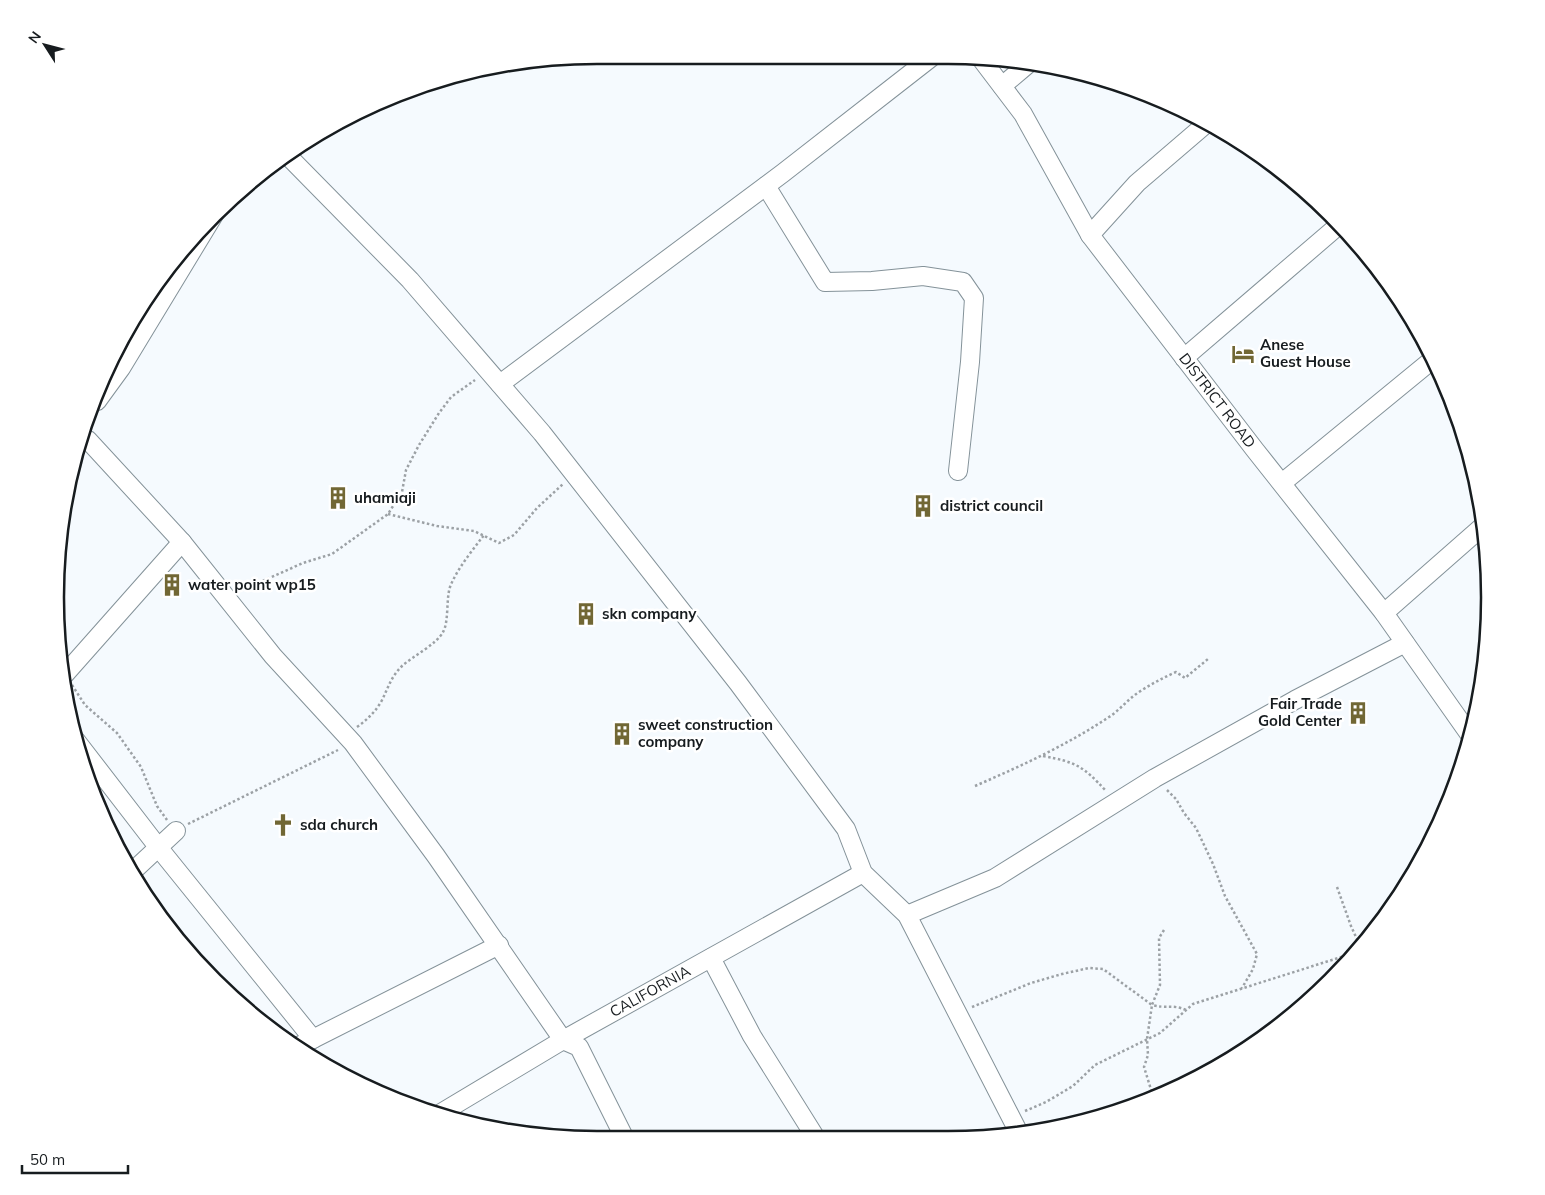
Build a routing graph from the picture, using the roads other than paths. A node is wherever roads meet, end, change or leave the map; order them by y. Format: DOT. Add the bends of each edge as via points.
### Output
graph roads {
  1 [pos="923,64"];
  2 [pos="986,65"];
  3 [pos="1022,69"];
  4 [pos="1002,86"];
  5 [pos="1201,128"];
  6 [pos="292,160"];
  7 [pos="766,186"];
  8 [pos="1334,229"];
  9 [pos="1090,235"];
  10 [pos="193,250"];
  11 [pos="1184,358"];
  12 [pos="1427,364"];
  13 [pos="494,377"];
  14 [pos="106,390"];
  15 [pos="88,440"];
  16 [pos="958,471"];
  17 [pos="1282,483"];
  18 [pos="1477,531"];
  19 [pos="182,542"];
  20 [pos="1384,612"];
  21 [pos="1405,643"];
  22 [pos="69,670"];
  23 [pos="1465,728"];
  24 [pos="88,756"];
  25 [pos="176,831"];
  26 [pos="158,847"];
  27 [pos="137,867"];
  28 [pos="863,873"];
  29 [pos="907,915"];
  30 [pos="499,945"];
  31 [pos="711,958"];
  32 [pos="313,1039"];
  33 [pos="563,1040"];
  34 [pos="305,1043"];
  35 [pos="446,1109"];
  36 [pos="1015,1127"];
  37 [pos="621,1131"];
  38 [pos="811,1131"];
  1 -- 7 [label="street"];
  2 -- 4 [label="street, DISTRICT ROAD"];
  3 -- 4 [label="street"];
  4 -- 9 [label="street, DISTRICT ROAD" via="1023,114"];
  5 -- 9 [label="street" via="1137,182"];
  6 -- 13 [label="street" via="410,280"];
  7 -- 13 [label="street"];
  7 -- 16 [label="street" via="825,282 923,276 963,282 974,298"];
  8 -- 11 [label="street"];
  9 -- 11 [label="street, DISTRICT ROAD"];
  10 -- 14 [label="street"];
  11 -- 17 [label="street, DISTRICT ROAD"];
  12 -- 17 [label="street"];
  13 -- 28 [label="street" via="542,433 738,683 846,829"];
  15 -- 19 [label="street"];
  17 -- 20 [label="street, DISTRICT ROAD"];
  18 -- 20 [label="street"];
  19 -- 22 [label="street"];
  19 -- 30 [label="street" via="273,656 350,739"];
  20 -- 21 [label="street, DISTRICT ROAD"];
  21 -- 23 [label="street, DISTRICT ROAD"];
  21 -- 29 [label="street" via="1155,778 995,878"];
  24 -- 26 [label="street"];
  25 -- 26 [label="street"];
  26 -- 27 [label="street"];
  26 -- 32 [label="street"];
  28 -- 29 [label="street"];
  28 -- 31 [label="street, CALIFORNIA"];
  29 -- 36 [label="street"];
  30 -- 32 [label="street"];
  30 -- 33 [label="street"];
  31 -- 33 [label="street, CALIFORNIA"];
  31 -- 38 [label="street" via="752,1036"];
  32 -- 34 [label="street"];
  33 -- 35 [label="street, CALIFORNIA"];
  33 -- 37 [label="street" via="579,1048"];
}
